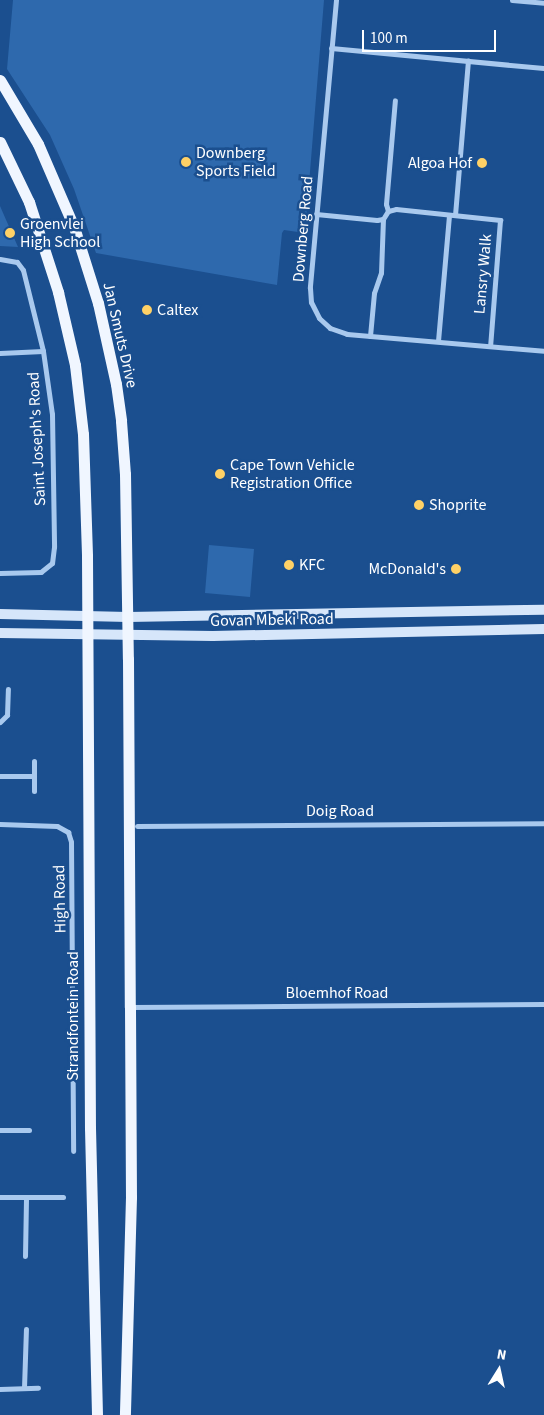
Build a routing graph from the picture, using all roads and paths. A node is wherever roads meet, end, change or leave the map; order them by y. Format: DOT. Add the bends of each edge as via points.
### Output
graph roads {
  1 [pos="336,0"];
  2 [pos="512,0"];
  3 [pos="544,3"];
  4 [pos="331,48"];
  5 [pos="468,61"];
  6 [pos="544,68"];
  7 [pos="0,80"];
  8 [pos="395,100"];
  9 [pos="0,142"];
  10 [pos="388,211"];
  11 [pos="316,214"];
  12 [pos="452,215"];
  13 [pos="383,218"];
  14 [pos="0,259"];
  15 [pos="370,336"];
  16 [pos="438,341"];
  17 [pos="490,346"];
  18 [pos="43,351"];
  19 [pos="544,351"];
  20 [pos="0,353"];
  21 [pos="0,573"];
  22 [pos="544,610"];
  23 [pos="0,614"];
  24 [pos="87,616"];
  25 [pos="128,616"];
  26 [pos="544,629"];
  27 [pos="0,633"];
  28 [pos="87,635"];
  29 [pos="128,635"];
  30 [pos="8,689"];
  31 [pos="0,722"];
  32 [pos="34,761"];
  33 [pos="0,776"];
  34 [pos="34,776"];
  35 [pos="34,791"];
  36 [pos="544,823"];
  37 [pos="0,824"];
  38 [pos="137,826"];
  39 [pos="544,1004"];
  40 [pos="130,1007"];
  41 [pos="0,1130"];
  42 [pos="29,1130"];
  43 [pos="74,1150"];
  44 [pos="0,1197"];
  45 [pos="26,1197"];
  46 [pos="63,1197"];
  47 [pos="26,1256"];
  48 [pos="26,1329"];
  49 [pos="24,1388"];
  50 [pos="38,1388"];
  51 [pos="0,1389"];
  52 [pos="97,1415"];
  53 [pos="125,1415"];
  1 -- 4 [label="street, Downberg Road"];
  2 -- 3 [label="street"];
  4 -- 5 [label="street"];
  4 -- 11 [label="street, Downberg Road"];
  5 -- 6 [label="street"];
  5 -- 12 [label="street"];
  7 -- 25 [label="main road, Jan Smuts Drive" via="38,144 59,189 98,303 121,421"];
  8 -- 10 [label="street"];
  9 -- 24 [label="main road" via="29,202 58,292 75,365 85,472"];
  10 -- 12 [label="street, Lansry Walk"];
  10 -- 13 [label="street"];
  11 -- 13 [label="street"];
  11 -- 15 [label="street, Downberg Road" via="311,302 319,318 330,328 347,334"];
  12 -- 16 [label="street"];
  12 -- 17 [label="street, Lansry Walk" via="500,220"];
  13 -- 15 [label="street" via="381,273 374,293"];
  14 -- 18 [label="street, Saint Joseph's Road" via="17,262 24,270"];
  15 -- 16 [label="street, Downberg Road"];
  16 -- 17 [label="street, Downberg Road"];
  17 -- 19 [label="street, Downberg Road"];
  18 -- 20 [label="street"];
  18 -- 21 [label="street, Saint Joseph's Road" via="54,449 54,559 50,567 41,572"];
  22 -- 25 [label="main road, Govan Mbeki Road"];
  23 -- 24 [label="main road, Govan Mbeki Road"];
  24 -- 25 [label="main road, Govan Mbeki Road"];
  24 -- 28 [label="main road, Strandfontein Road"];
  25 -- 29 [label="main road"];
  26 -- 29 [label="main road, Govan Mbeki Road"];
  27 -- 28 [label="main road, Govan Mbeki Road"];
  28 -- 29 [label="main road, Govan Mbeki Road"];
  28 -- 52 [label="main road, Strandfontein Road" via="90,1118"];
  29 -- 40 [label="main road"];
  30 -- 31 [label="street" via="7,716"];
  32 -- 34 [label="street"];
  33 -- 34 [label="street"];
  34 -- 35 [label="street"];
  36 -- 38 [label="street, Doig Road"];
  37 -- 43 [label="street, High Road" via="57,826 64,829 72,842"];
  39 -- 40 [label="street, Bloemhof Road"];
  40 -- 53 [label="main road" via="131,1197"];
  41 -- 42 [label="street"];
  44 -- 45 [label="street"];
  45 -- 46 [label="street"];
  45 -- 47 [label="street"];
  48 -- 49 [label="street"];
  49 -- 50 [label="street"];
  49 -- 51 [label="street"];
}
